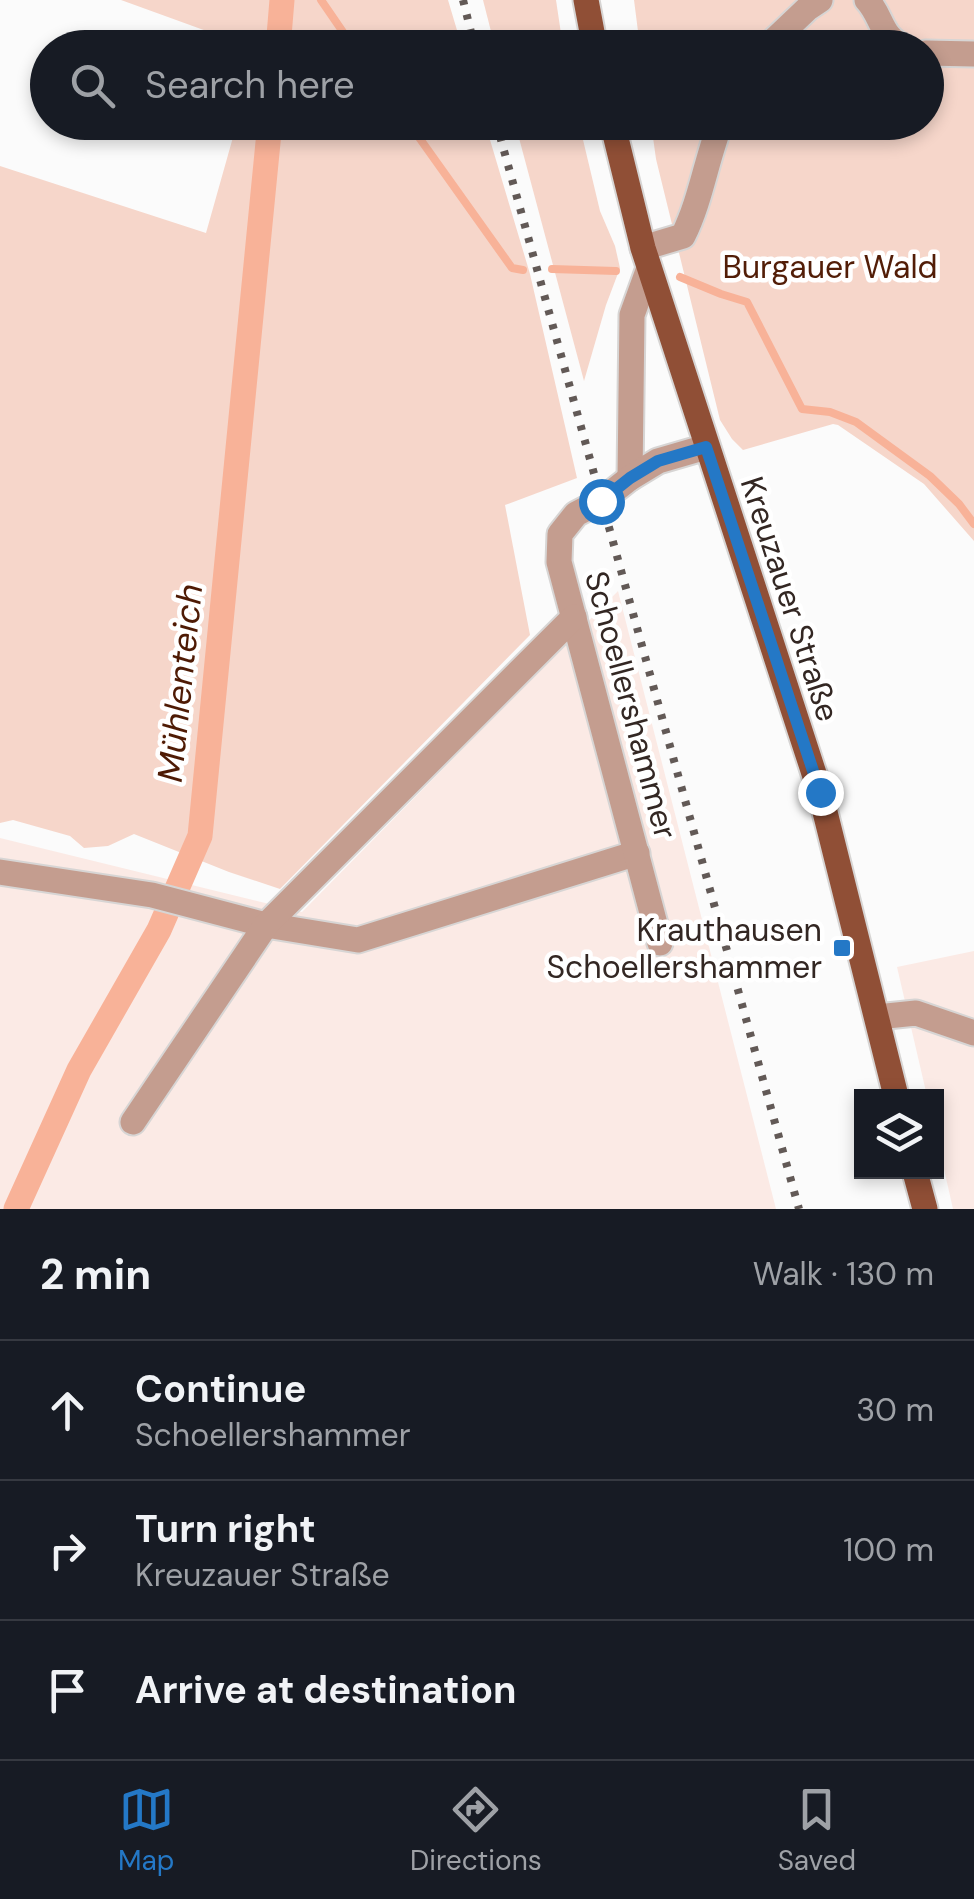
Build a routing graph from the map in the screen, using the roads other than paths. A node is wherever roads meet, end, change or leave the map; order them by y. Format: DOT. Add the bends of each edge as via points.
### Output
graph roads {
  1 [pos="586,0"];
  2 [pos="820,0"];
  3 [pos="867,0"];
  4 [pos="592,30"];
  5 [pos="785,30"];
  6 [pos="884,30"];
  7 [pos="944,53"];
  8 [pos="974,54"];
  9 [pos="616,140"];
  10 [pos="714,140"];
  11 [pos="644,253"];
  12 [pos="706,447"];
  13 [pos="630,478"];
  14 [pos="574,617"];
  15 [pos="637,853"];
  16 [pos="0,872"];
  17 [pos="266,925"];
  18 [pos="660,943"];
  19 [pos="876,1018"];
  20 [pos="974,1033"];
  21 [pos="894,1089"];
  22 [pos="132,1122"];
  23 [pos="917,1179"];
  24 [pos="925,1209"];
  1 -- 4 [label="main road"];
  2 -- 5 [label="lane"];
  3 -- 6 [label="lane"];
  7 -- 8 [label="lane"];
  9 -- 11 [label="main road, Kreuzauer Straße"];
  10 -- 11 [label="lane" via="683,236"];
  11 -- 12 [label="main road, Kreuzauer Straße"];
  11 -- 13 [label="lane" via="632,315"];
  12 -- 13 [label="lane, Schoellershammer" via="658,461"];
  12 -- 19 [label="main road, Kreuzauer Straße" via="820,792"];
  13 -- 14 [label="lane, Schoellershammer" via="576,514 560,534"];
  14 -- 15 [label="lane, Schoellershammer"];
  14 -- 17 [label="lane"];
  15 -- 17 [label="lane" via="358,940"];
  15 -- 18 [label="lane, Schoellershammer"];
  16 -- 17 [label="lane" via="152,894"];
  17 -- 22 [label="lane"];
  19 -- 20 [label="lane" via="916,1012"];
  19 -- 21 [label="main road, Kreuzauer Straße"];
  23 -- 24 [label="main road"];
}
